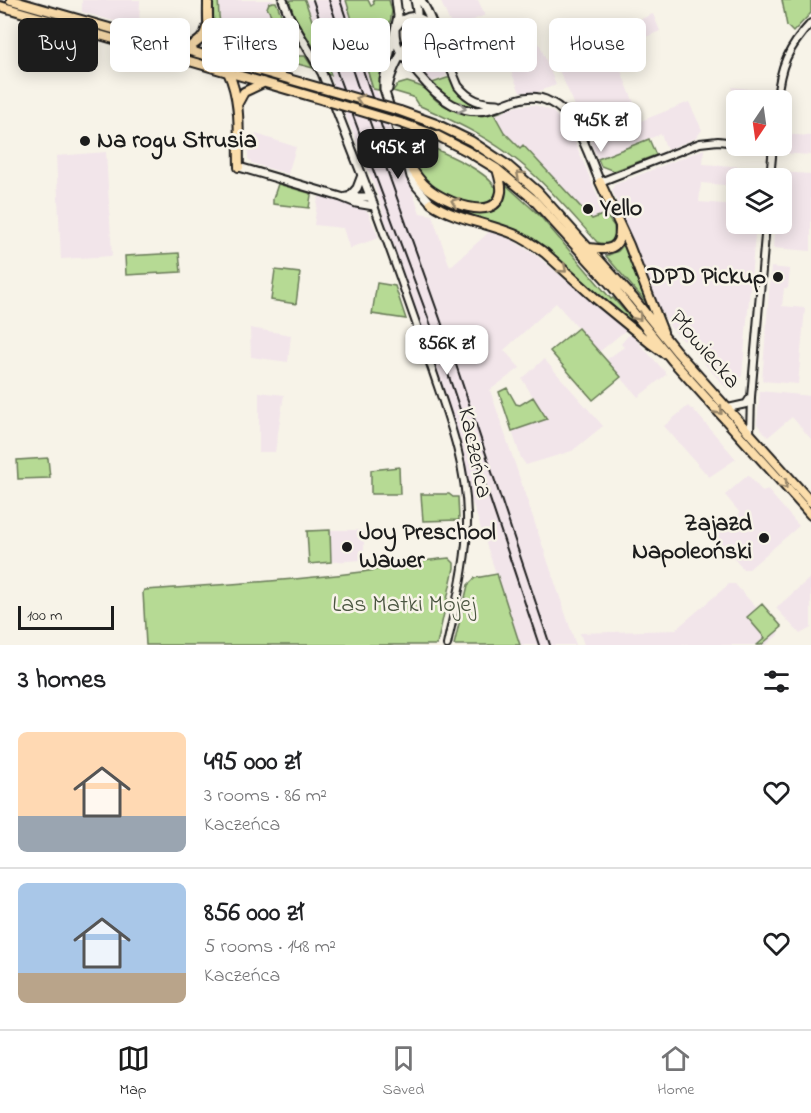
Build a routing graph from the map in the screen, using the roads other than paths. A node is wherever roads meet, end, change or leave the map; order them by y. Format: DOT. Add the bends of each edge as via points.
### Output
graph roads {
  1 [pos="11,0"];
  2 [pos="208,0"];
  3 [pos="283,0"];
  4 [pos="396,0"];
  5 [pos="415,0"];
  6 [pos="421,0"];
  7 [pos="0,6"];
  8 [pos="417,17"];
  9 [pos="208,18"];
  10 [pos="430,18"];
  11 [pos="811,23"];
  12 [pos="110,28"];
  13 [pos="395,30"];
  14 [pos="401,53"];
  15 [pos="202,64"];
  16 [pos="402,66"];
  17 [pos="228,72"];
  18 [pos="264,72"];
  19 [pos="417,72"];
  20 [pos="452,72"];
  21 [pos="392,73"];
  22 [pos="263,83"];
  23 [pos="779,90"];
  24 [pos="386,100"];
  25 [pos="238,104"];
  26 [pos="504,104"];
  27 [pos="726,142"];
  28 [pos="408,161"];
  29 [pos="239,168"];
  30 [pos="497,169"];
  31 [pos="362,175"];
  32 [pos="600,183"];
  33 [pos="345,197"];
  34 [pos="370,197"];
  35 [pos="431,203"];
  36 [pos="374,206"];
  37 [pos="619,223"];
  38 [pos="765,234"];
  39 [pos="589,248"];
  40 [pos="666,339"];
  41 [pos="672,360"];
  42 [pos="751,397"];
  43 [pos="728,408"];
  44 [pos="750,433"];
  45 [pos="811,502"];
  46 [pos="811,515"];
  47 [pos="447,645"];
  1 -- 12 [label="main road, Płowiecka"];
  2 -- 9 [label="main road"];
  3 -- 31 [label="main road, Kaczeńca" via="318,64"];
  4 -- 13 [label="main road"];
  5 -- 8 [label="main road"];
  6 -- 10 [label="main road"];
  7 -- 15 [label="main road, Płowiecka"];
  8 -- 13 [label="main road" via="405,18"];
  8 -- 14 [label="main road"];
  11 -- 23 [label="street" via="789,52"];
  13 -- 14 [label="main road"];
  13 -- 24 [label="main road" via="384,80"];
  14 -- 21 [label="main road"];
  16 -- 21 [label="main road"];
  17 -- 22 [label="main road, Płowiecka"];
  17 -- 25 [label="main road"];
  39 -- 18 [label="main road, Płowiecka, one-way, bridge" via="537,191 477,144 400,111"];
  19 -- 26 [label="main road, one-way" via="427,86 453,106 478,110"];
  20 -- 26 [label="main road" via="464,93 475,101"];
  21 -- 24 [label="main road"];
  22 -- 25 [label="main road" via="244,92"];
  22 -- 30 [label="main road, Płowiecka, bridge" via="404,124 447,140"];
  24 -- 28 [label="main road"];
  25 -- 29 [label="main road"];
  26 -- 32 [label="main road" via="536,98 551,102 568,115"];
  27 -- 32 [label="street" via="700,143"];
  30 -- 28 [label="main road, one-way" via="500,197 488,207 473,208 432,191"];
  28 -- 35 [label="main road" via="411,177"];
  29 -- 33 [label="main road"];
  30 -- 41 [label="main road, Płowiecka, one-way" via="543,208"];
  31 -- 33 [label="main road" via="357,188"];
  31 -- 34 [label="main road, Kaczeńca"];
  32 -- 37 [label="main road"];
  33 -- 34 [label="main road"];
  33 -- 36 [label="main road"];
  34 -- 36 [label="main road, Kaczeńca"];
  35 -- 41 [label="main road, one-way" via="530,242"];
  36 -- 47 [label="street, Kaczeńca" via="457,443 462,472 467,526"];
  37 -- 39 [label="main road" via="620,239 615,245 603,250"];
  37 -- 40 [label="main road"];
  38 -- 42 [label="street"];
  39 -- 40 [label="main road, Płowiecka"];
  40 -- 43 [label="main road, Płowiecka"];
  41 -- 46 [label="main road, Płowiecka, one-way"];
  42 -- 43 [label="street" via="746,404"];
  42 -- 44 [label="street"];
  43 -- 44 [label="main road, Płowiecka"];
  44 -- 45 [label="main road, Płowiecka"];
}
